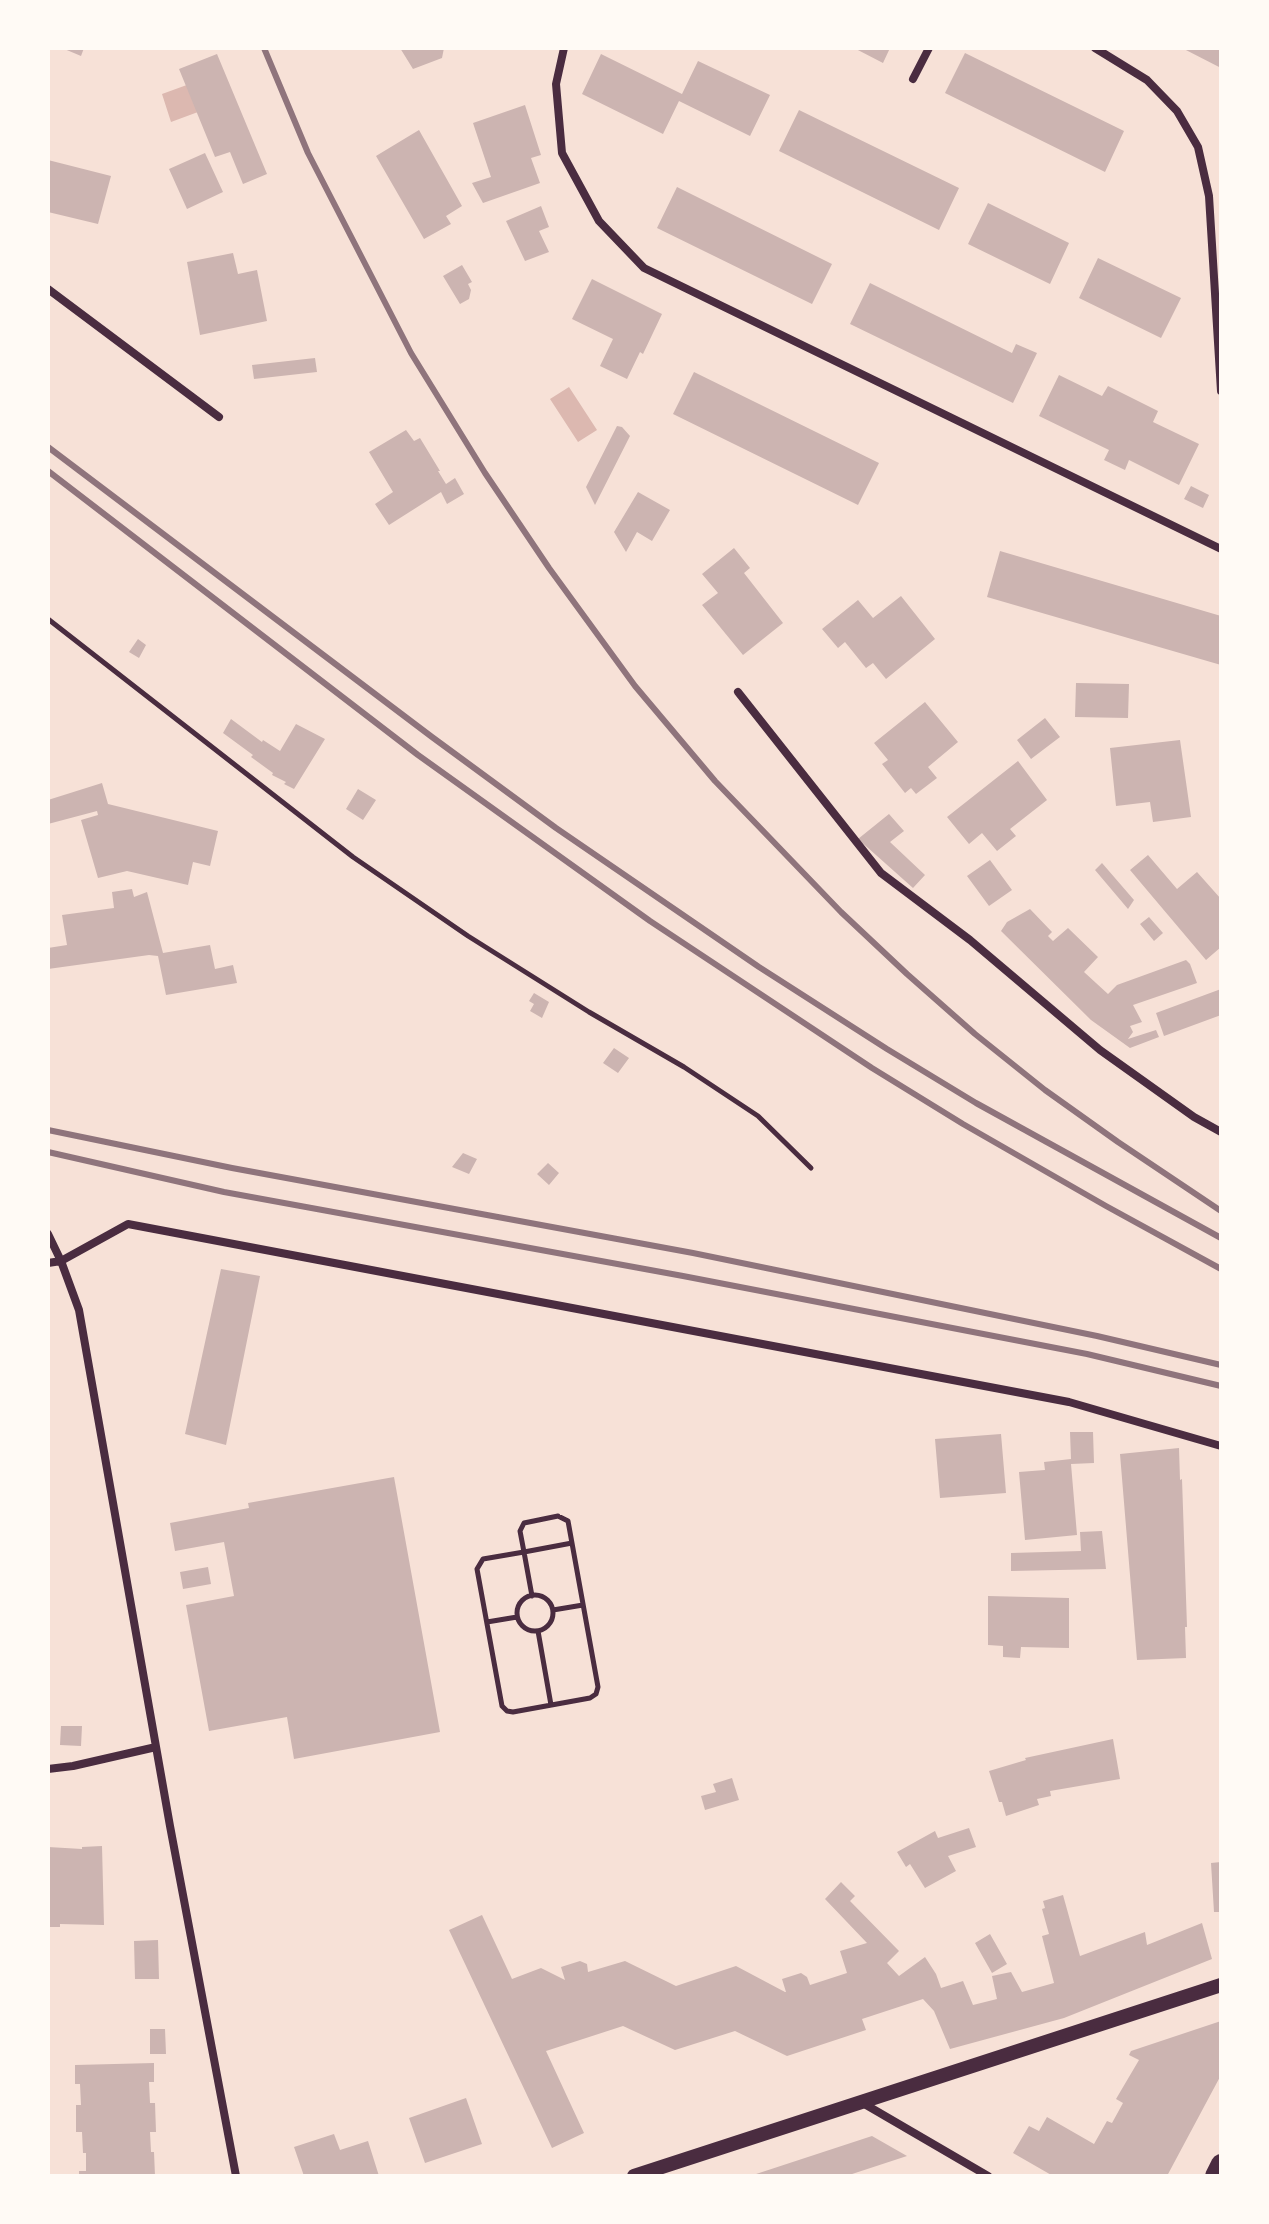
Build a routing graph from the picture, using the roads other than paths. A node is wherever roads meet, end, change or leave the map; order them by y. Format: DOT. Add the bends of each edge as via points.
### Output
graph roads {
  1 [pos="564,48"];
  2 [pos="929,48"];
  3 [pos="1095,48"];
  4 [pos="913,79"];
  5 [pos="48,289"];
  6 [pos="1221,391"];
  7 [pos="219,417"];
  8 [pos="1221,549"];
  9 [pos="738,692"];
  10 [pos="1221,1132"];
  11 [pos="48,1234"];
  12 [pos="61,1261"];
  13 [pos="48,1263"];
  14 [pos="1221,1446"];
  15 [pos="156,1747"];
  16 [pos="48,1769"];
  17 [pos="1221,1985"];
  18 [pos="861,2102"];
  19 [pos="1221,2164"];
  20 [pos="236,2176"];
  21 [pos="634,2176"];
  22 [pos="988,2176"];
  23 [pos="1215,2176"];
  1 -- 8 [label="street" via="556,84 562,153 599,221 644,268"];
  2 -- 4 [label="street"];
  3 -- 6 [label="street" via="1147,80 1177,111 1198,147 1209,196"];
  5 -- 7 [label="street"];
  9 -- 10 [label="street" via="881,873 1100,1050"];
  11 -- 12 [label="street"];
  12 -- 13 [label="street"];
  12 -- 14 [label="street" via="128,1224 1069,1402"];
  12 -- 15 [label="street" via="79,1310"];
  15 -- 16 [label="street"];
  15 -- 20 [label="street"];
  17 -- 18 [label="street"];
  18 -- 21 [label="street"];
  18 -- 22 [label="street"];
  19 -- 23 [label="main road"];
}
